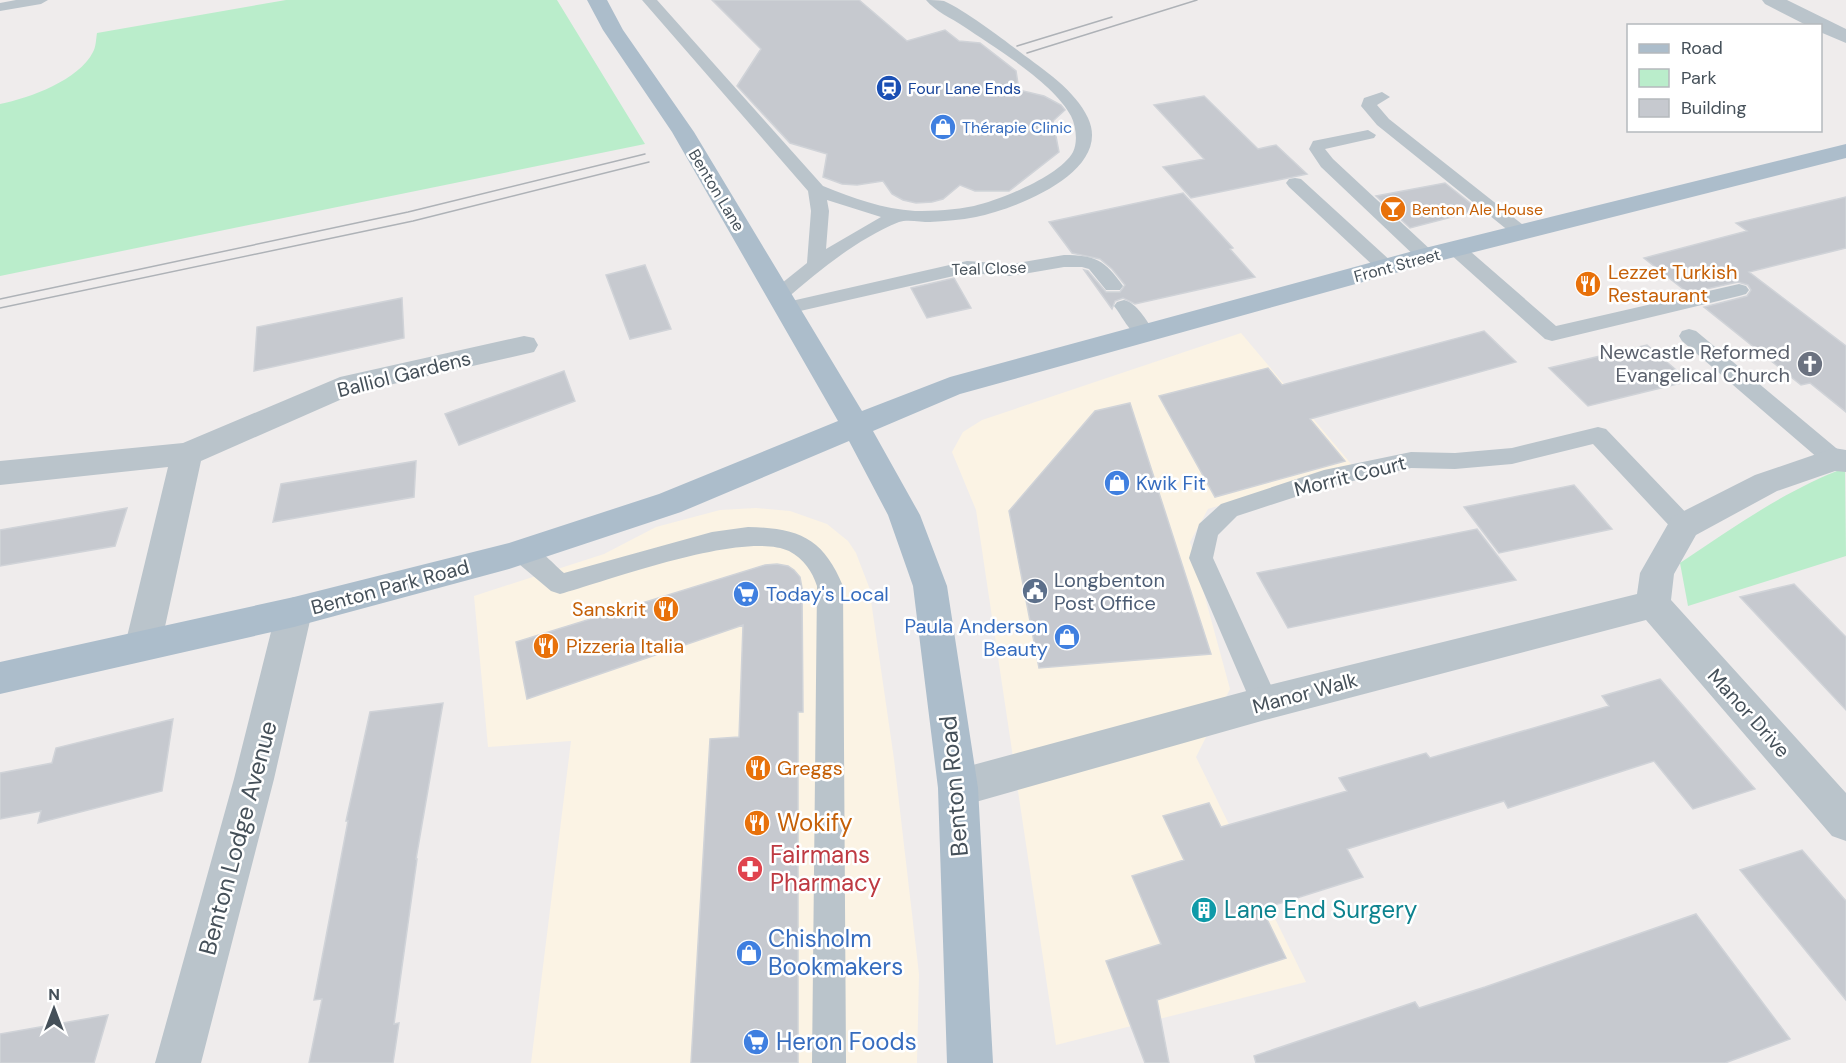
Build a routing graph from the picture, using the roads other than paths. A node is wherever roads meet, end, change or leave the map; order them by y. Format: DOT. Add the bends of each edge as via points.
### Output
graph roads {
  1 [pos="41,0"];
  2 [pos="597,0"];
  3 [pos="649,0"];
  4 [pos="933,0"];
  5 [pos="1772,0"];
  6 [pos="0,7"];
  7 [pos="1820,24"];
  8 [pos="1822,25"];
  9 [pos="1846,37"];
  10 [pos="1382,97"];
  11 [pos="1368,135"];
  12 [pos="1846,152"];
  13 [pos="1295,183"];
  14 [pos="816,190"];
  15 [pos="899,215"];
  16 [pos="1521,232"];
  17 [pos="1456,249"];
  18 [pos="1426,256"];
  19 [pos="816,263"];
  20 [pos="1386,267"];
  21 [pos="1113,286"];
  22 [pos="1739,290"];
  23 [pos="783,301"];
  24 [pos="1124,306"];
  25 [pos="1143,332"];
  26 [pos="1689,336"];
  27 [pos="524,345"];
  28 [pos="855,425"];
  29 [pos="187,454"];
  30 [pos="1840,460"];
  31 [pos="0,473"];
  32 [pos="1684,526"];
  33 [pos="522,552"];
  34 [pos="1653,604"];
  35 [pos="294,612"];
  36 [pos="143,645"];
  37 [pos="0,678"];
  38 [pos="1265,703"];
  39 [pos="958,788"];
  40 [pos="1846,822"];
  41 [pos="178,1063"];
  42 [pos="829,1063"];
  43 [pos="970,1063"];
  1 -- 6 [label="lane"];
  2 -- 23 [label="main road, Benton Lane" via="683,132"];
  3 -- 14 [label="lane"];
  4 -- 15 [label="lane" via="1027,65 1069,100 1080,118 1083,146 1078,158 1061,172 996,206 956,215"];
  5 -- 7 [label="street"];
  8 -- 9 [label="street"];
  10 -- 16 [label="lane" via="1370,101 1369,106 1383,122"];
  11 -- 18 [label="lane" via="1317,148 1327,163"];
  12 -- 16 [label="main road, Front Street"];
  13 -- 20 [label="lane"];
  14 -- 15 [label="lane"];
  14 -- 19 [label="lane" via="820,211"];
  15 -- 19 [label="lane"];
  16 -- 17 [label="main road, Front Street"];
  17 -- 18 [label="main road, Front Street"];
  17 -- 22 [label="lane" via="1552,334"];
  18 -- 20 [label="main road, Front Street"];
  19 -- 23 [label="lane"];
  20 -- 25 [label="main road, Front Street"];
  21 -- 23 [label="lane, Teal Close" via="1096,265 1064,261 1011,270 967,267"];
  23 -- 28 [label="main road, Benton Lane"];
  24 -- 25 [label="lane"];
  25 -- 28 [label="main road, Front Street" via="950,387"];
  26 -- 30 [label="lane"];
  27 -- 29 [label="street, Balliol Gardens" via="350,384"];
  28 -- 33 [label="main road, Benton Park Road" via="670,503"];
  28 -- 39 [label="main road, Benton Road" via="904,515 930,586"];
  29 -- 31 [label="street, Balliol Gardens"];
  29 -- 36 [label="street"];
  30 -- 32 [label="street" via="1766,483"];
  32 -- 34 [label="street" via="1657,573"];
  32 -- 38 [label="lane, Morrit Court" via="1605,433 1512,456 1411,460 1324,479 1229,510 1207,531 1201,558"];
  33 -- 35 [label="main road, Benton Park Road"];
  33 -- 42 [label="lane" via="560,584 735,537 781,538 811,553 825,570 830,586"];
  34 -- 38 [label="street, Manor Walk"];
  34 -- 40 [label="street, Manor Drive"];
  35 -- 36 [label="main road, Benton Park Road"];
  35 -- 41 [label="street, Benton Lodge Avenue"];
  36 -- 37 [label="main road, Benton Park Road"];
  38 -- 39 [label="street, Manor Walk"];
  39 -- 43 [label="main road, Benton Road"];
}
